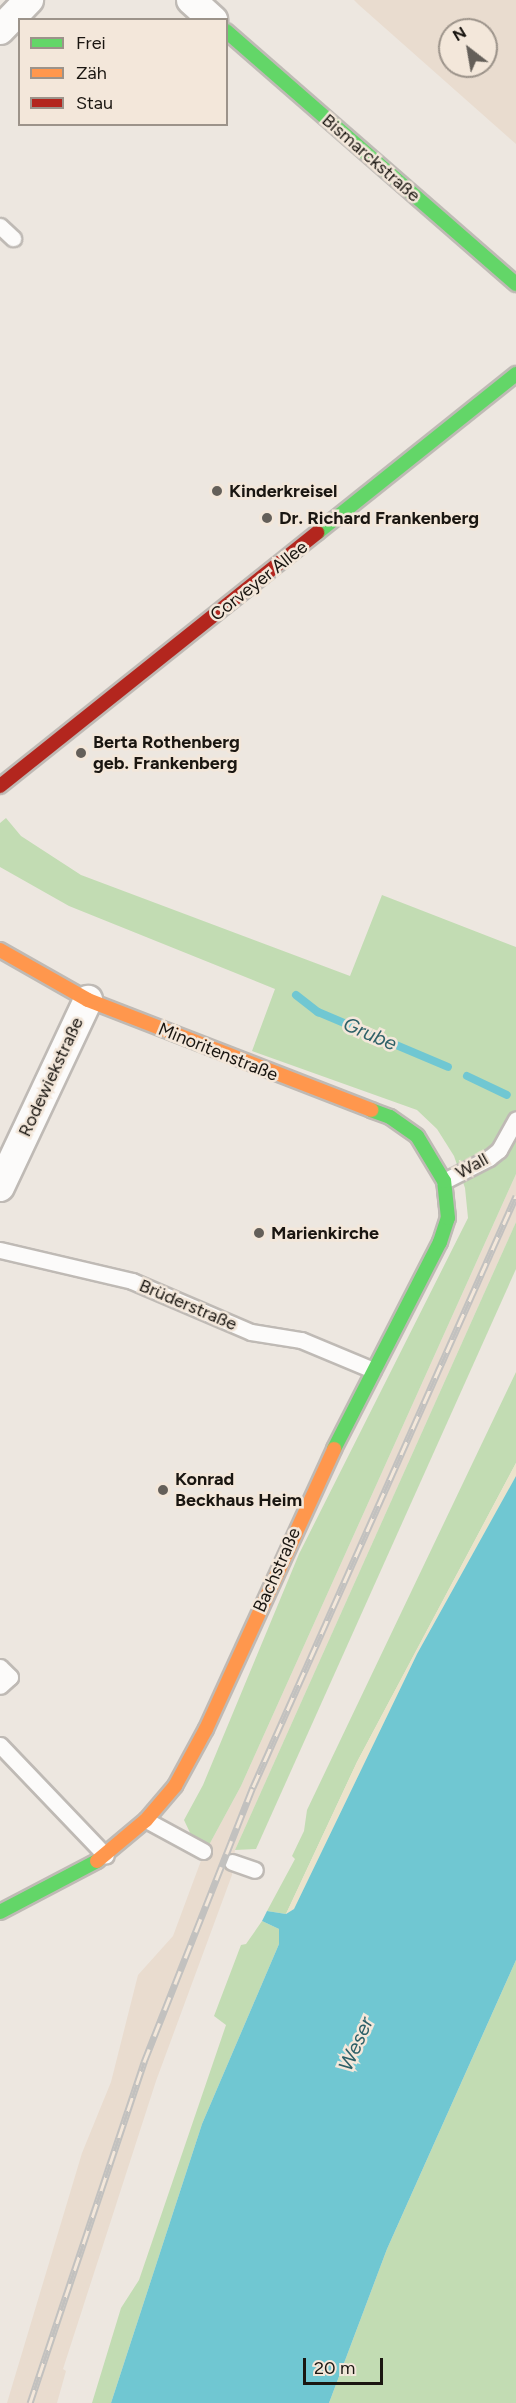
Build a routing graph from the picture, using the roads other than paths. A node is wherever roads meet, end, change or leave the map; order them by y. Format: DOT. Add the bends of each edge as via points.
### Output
graph roads {
  1 [pos="29,0"];
  2 [pos="191,0"];
  3 [pos="211,18"];
  4 [pos="0,30"];
  5 [pos="228,33"];
  6 [pos="0,226"];
  7 [pos="13,238"];
  8 [pos="516,284"];
  9 [pos="516,374"];
  10 [pos="0,787"];
  11 [pos="0,950"];
  12 [pos="87,1000"];
  13 [pos="516,1119"];
  14 [pos="430,1157"];
  15 [pos="444,1181"];
  16 [pos="0,1187"];
  17 [pos="0,1250"];
  18 [pos="373,1370"];
  19 [pos="0,1667"];
  20 [pos="0,1686"];
  21 [pos="0,1745"];
  22 [pos="146,1820"];
  23 [pos="203,1851"];
  24 [pos="106,1856"];
  25 [pos="232,1862"];
  26 [pos="255,1870"];
  27 [pos="0,1912"];
  1 -- 4 [label="street"];
  2 -- 3 [label="street"];
  5 -- 8 [label="street, Bismarckstraße"];
  6 -- 7 [label="lane"];
  9 -- 10 [label="street, Corveyer Allee"];
  11 -- 12 [label="street, Minoritenstraße"];
  12 -- 14 [label="street, Minoritenstraße" via="390,1117 417,1136"];
  12 -- 16 [label="street, Rodewiekstraße"];
  13 -- 15 [label="lane, Wall" via="499,1150 479,1165"];
  14 -- 15 [label="street, Bachstraße"];
  15 -- 18 [label="street, Bachstraße" via="448,1218 440,1242"];
  17 -- 18 [label="lane, Brüderstraße" via="132,1281 251,1332 301,1340"];
  18 -- 22 [label="street, Bachstraße" via="306,1505 206,1729 175,1786"];
  19 -- 20 [label="lane" via="10,1677"];
  21 -- 24 [label="lane"];
  22 -- 23 [label="lane"];
  22 -- 24 [label="street, Bachstraße"];
  24 -- 27 [label="street, Bachstraße"];
  25 -- 26 [label="lane"];
}
